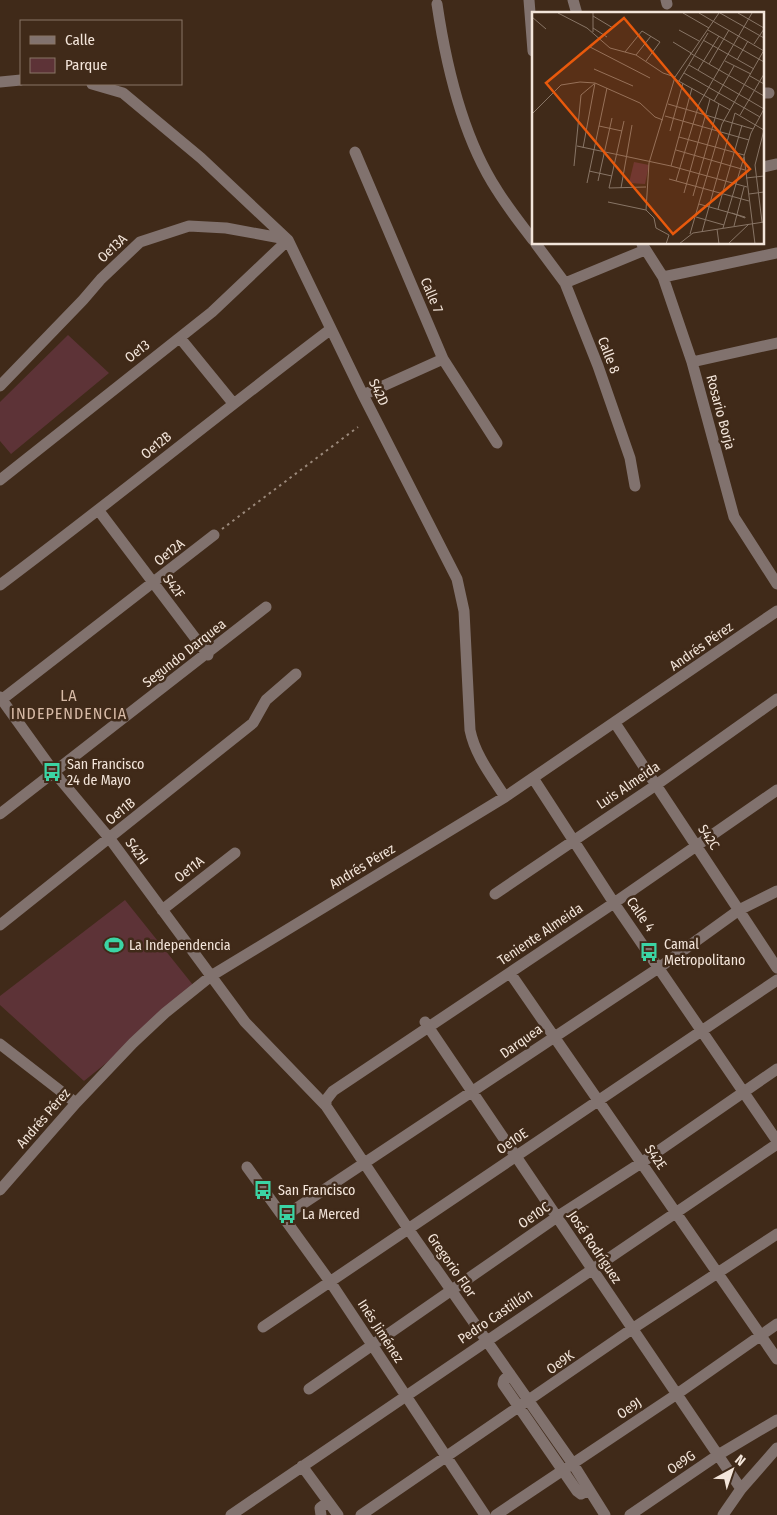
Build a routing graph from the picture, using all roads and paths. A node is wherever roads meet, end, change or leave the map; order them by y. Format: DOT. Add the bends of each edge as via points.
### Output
graph roads {
  1 [pos="529,0"];
  2 [pos="436,4"];
  3 [pos="532,38"];
  4 [pos="20,80"];
  5 [pos="0,82"];
  6 [pos="95,85"];
  7 [pos="355,152"];
  8 [pos="777,164"];
  9 [pos="764,167"];
  10 [pos="532,239"];
  11 [pos="288,240"];
  12 [pos="537,245"];
  13 [pos="644,247"];
  14 [pos="777,252"];
  15 [pos="662,277"];
  16 [pos="565,283"];
  17 [pos="331,329"];
  18 [pos="180,338"];
  19 [pos="777,343"];
  20 [pos="444,359"];
  21 [pos="692,362"];
  22 [pos="0,386"];
  23 [pos="363,395"];
  24 [pos="233,403"];
  25 [pos="358,427"];
  26 [pos="498,443"];
  27 [pos="0,480"];
  28 [pos="635,486"];
  29 [pos="99,511"];
  30 [pos="214,535"];
  31 [pos="153,583"];
  32 [pos="777,584"];
  33 [pos="0,585"];
  34 [pos="266,607"];
  35 [pos="776,614"];
  36 [pos="208,655"];
  37 [pos="296,674"];
  38 [pos="1,699"];
  39 [pos="777,699"];
  40 [pos="616,723"];
  41 [pos="54,772"];
  42 [pos="533,778"];
  43 [pos="656,785"];
  44 [pos="777,790"];
  45 [pos="505,797"];
  46 [pos="0,814"];
  47 [pos="110,839"];
  48 [pos="573,841"];
  49 [pos="697,847"];
  50 [pos="235,853"];
  51 [pos="777,891"];
  52 [pos="495,894"];
  53 [pos="614,903"];
  54 [pos="162,910"];
  55 [pos="739,910"];
  56 [pos="0,925"];
  57 [pos="660,967"];
  58 [pos="777,968"];
  59 [pos="510,973"];
  60 [pos="212,976"];
  61 [pos="777,980"];
  62 [pos="427,1025"];
  63 [pos="702,1030"];
  64 [pos="554,1037"];
  65 [pos="0,1044"];
  66 [pos="777,1069"];
  67 [pos="743,1091"];
  68 [pos="473,1093"];
  69 [pos="599,1102"];
  70 [pos="76,1103"];
  71 [pos="326,1106"];
  72 [pos="777,1142"];
  73 [pos="516,1156"];
  74 [pos="366,1163"];
  75 [pos="641,1163"];
  76 [pos="247,1167"];
  77 [pos="0,1190"];
  78 [pos="676,1213"];
  79 [pos="283,1216"];
  80 [pos="557,1217"];
  81 [pos="409,1230"];
  82 [pos="777,1234"];
  83 [pos="592,1269"];
  84 [pos="718,1274"];
  85 [pos="331,1283"];
  86 [pos="451,1290"];
  87 [pos="777,1324"];
  88 [pos="263,1327"];
  89 [pos="632,1329"];
  90 [pos="761,1335"];
  91 [pos="486,1341"];
  92 [pos="372,1345"];
  93 [pos="777,1358"];
  94 [pos="510,1374"];
  95 [pos="309,1389"];
  96 [pos="677,1394"];
  97 [pos="405,1396"];
  98 [pos="530,1401"];
  99 [pos="520,1408"];
  100 [pos="777,1420"];
  101 [pos="553,1434"];
  102 [pos="543,1441"];
  103 [pos="777,1448"];
  104 [pos="718,1455"];
  105 [pos="447,1458"];
  106 [pos="573,1464"];
  107 [pos="302,1466"];
  108 [pos="563,1471"];
  109 [pos="740,1489"];
  110 [pos="589,1490"];
  111 [pos="328,1502"];
  112 [pos="230,1515"];
  113 [pos="321,1515"];
  114 [pos="338,1515"];
  115 [pos="361,1515"];
  116 [pos="485,1515"];
  117 [pos="496,1515"];
  118 [pos="605,1515"];
  119 [pos="630,1515"];
  120 [pos="723,1515"];
  1 -- 3 [label="street"];
  2 -- 10 [label="street" via="444,56 469,132 497,191"];
  4 -- 5 [label="street"];
  6 -- 11 [label="street, S42D" via="123,93 201,158"];
  7 -- 20 [label="street, Calle 7"];
  8 -- 9 [label="street"];
  11 -- 17 [label="street, S42D"];
  11 -- 18 [label="street, Oe13"];
  11 -- 22 [label="street, Oe13A" via="226,228 189,226 140,242 101,278"];
  12 -- 16 [label="street, Calle 8"];
  13 -- 15 [label="street, Rosario Borja"];
  13 -- 16 [label="street"];
  14 -- 15 [label="street"];
  15 -- 21 [label="street, Rosario Borja"];
  16 -- 28 [label="street, Calle 8" via="630,458"];
  17 -- 23 [label="street, S42D"];
  17 -- 24 [label="street, Oe12B"];
  18 -- 24 [label="street"];
  18 -- 27 [label="street, Oe13"];
  19 -- 21 [label="street"];
  20 -- 23 [label="street"];
  20 -- 26 [label="street, Calle 7"];
  21 -- 32 [label="street, Rosario Borja" via="734,518"];
  23 -- 45 [label="street, S42D" via="457,579 464,612 472,742"];
  24 -- 29 [label="street, Oe12B"];
  25 -- 30 [label="path"];
  29 -- 31 [label="street, S42F"];
  29 -- 33 [label="street, Oe12B"];
  30 -- 31 [label="street, Oe12A"];
  31 -- 36 [label="street, S42F"];
  31 -- 38 [label="street, Oe12A"];
  34 -- 36 [label="street, Segundo Darquea"];
  35 -- 40 [label="street, Andrés Pérez"];
  36 -- 41 [label="street, Segundo Darquea"];
  37 -- 47 [label="street, Oe11B" via="266,700 253,723"];
  38 -- 41 [label="street, S42H"];
  39 -- 43 [label="street, Luis Almeida"];
  40 -- 42 [label="street, Andrés Pérez"];
  40 -- 43 [label="street, S42C"];
  41 -- 46 [label="street, Segundo Darquea"];
  41 -- 47 [label="street, S42H"];
  42 -- 45 [label="street, Andrés Pérez"];
  42 -- 48 [label="street, Calle 4"];
  43 -- 48 [label="street, Luis Almeida"];
  43 -- 49 [label="street, S42C"];
  44 -- 49 [label="street, Teniente Almeida"];
  45 -- 60 [label="street, Andrés Pérez"];
  47 -- 54 [label="street, S42H"];
  47 -- 56 [label="street, Oe11B"];
  48 -- 52 [label="street, Luis Almeida"];
  48 -- 53 [label="street, Calle 4"];
  49 -- 53 [label="street, Teniente Almeida"];
  49 -- 55 [label="street, S42C"];
  50 -- 54 [label="street, Oe11A"];
  51 -- 55 [label="street, Darquea"];
  53 -- 57 [label="street, Calle 4"];
  53 -- 59 [label="street, Teniente Almeida"];
  54 -- 60 [label="street, S42H"];
  55 -- 57 [label="street, Darquea"];
  55 -- 58 [label="street, S42C"];
  57 -- 63 [label="street, Calle 4"];
  57 -- 64 [label="street, Darquea"];
  59 -- 62 [label="street, Teniente Almeida"];
  59 -- 64 [label="street, S42E"];
  60 -- 70 [label="street, Andrés Pérez" via="165,1013"];
  60 -- 71 [label="street, S42H" via="268,1048"];
  61 -- 63 [label="street, Oe10E"];
  62 -- 68 [label="street, José Rodríguez"];
  62 -- 71 [label="street, Teniente Almeida" via="333,1091 326,1100"];
  63 -- 67 [label="street, Calle 4"];
  63 -- 69 [label="street, Oe10E"];
  64 -- 68 [label="street, Darquea"];
  64 -- 69 [label="street, S42E"];
  65 -- 70 [label="street"];
  66 -- 67 [label="street, Oe10C"];
  67 -- 72 [label="street, Calle 4"];
  67 -- 75 [label="street, Oe10C"];
  68 -- 73 [label="street, José Rodríguez"];
  68 -- 74 [label="street, Darquea"];
  69 -- 73 [label="street, Oe10E"];
  69 -- 75 [label="street, S42E"];
  70 -- 77 [label="street, Andrés Pérez"];
  71 -- 74 [label="street, Gregorio Flor"];
  72 -- 78 [label="street, Pedro Castillón"];
  73 -- 80 [label="street, José Rodríguez"];
  73 -- 81 [label="street, Oe10E"];
  74 -- 79 [label="street, Darquea"];
  74 -- 81 [label="street, Gregorio Flor"];
  75 -- 78 [label="street, S42E"];
  75 -- 80 [label="street, Oe10C"];
  76 -- 79 [label="street, Inés Jiménez"];
  78 -- 83 [label="street, Pedro Castillón"];
  78 -- 84 [label="street, S42E"];
  79 -- 85 [label="street, Inés Jiménez"];
  80 -- 83 [label="street, José Rodríguez"];
  80 -- 86 [label="street, Oe10C"];
  81 -- 85 [label="street, Oe10E"];
  81 -- 86 [label="street, Gregorio Flor"];
  82 -- 84 [label="street, Oe9K"];
  83 -- 89 [label="street, José Rodríguez"];
  83 -- 91 [label="street, Pedro Castillón"];
  84 -- 89 [label="street, Oe9K"];
  84 -- 90 [label="street, S42E"];
  85 -- 88 [label="street, Oe10E"];
  85 -- 92 [label="street, Inés Jiménez"];
  86 -- 91 [label="street, Gregorio Flor"];
  86 -- 92 [label="street, Oe10C"];
  87 -- 90 [label="street, Oe9J"];
  89 -- 96 [label="street, José Rodríguez"];
  89 -- 98 [label="street, Oe9K"];
  90 -- 93 [label="street, S42E"];
  90 -- 96 [label="street, Oe9J"];
  91 -- 94 [label="street, Gregorio Flor"];
  91 -- 97 [label="street, Pedro Castillón"];
  92 -- 95 [label="street, Oe10C"];
  92 -- 97 [label="street, Inés Jiménez"];
  94 -- 98 [label="street, Gregorio Flor"];
  94 -- 99 [label="street" via="503,1384"];
  96 -- 104 [label="street, José Rodríguez"];
  96 -- 106 [label="street, Oe9J"];
  97 -- 105 [label="street, Inés Jiménez"];
  97 -- 107 [label="street, Pedro Castillón"];
  98 -- 99 [label="street, Oe9K"];
  98 -- 101 [label="street, Gregorio Flor"];
  99 -- 102 [label="street"];
  99 -- 105 [label="street, Oe9K"];
  100 -- 104 [label="street, Oe9G"];
  101 -- 102 [label="street"];
  101 -- 106 [label="street, Gregorio Flor"];
  102 -- 108 [label="street"];
  103 -- 109 [label="street"];
  104 -- 109 [label="street, José Rodríguez"];
  104 -- 119 [label="street, Oe9G"];
  105 -- 115 [label="street, Oe9K"];
  105 -- 116 [label="street, Inés Jiménez"];
  106 -- 108 [label="street, Oe9J"];
  106 -- 110 [label="street, Gregorio Flor"];
  107 -- 111 [label="street"];
  107 -- 112 [label="street, Pedro Castillón"];
  108 -- 110 [label="street" via="579,1493"];
  108 -- 117 [label="street, Oe9J"];
  109 -- 120 [label="street"];
  110 -- 118 [label="street, Gregorio Flor"];
  111 -- 113 [label="street" via="320,1508"];
  111 -- 114 [label="street"];
}
